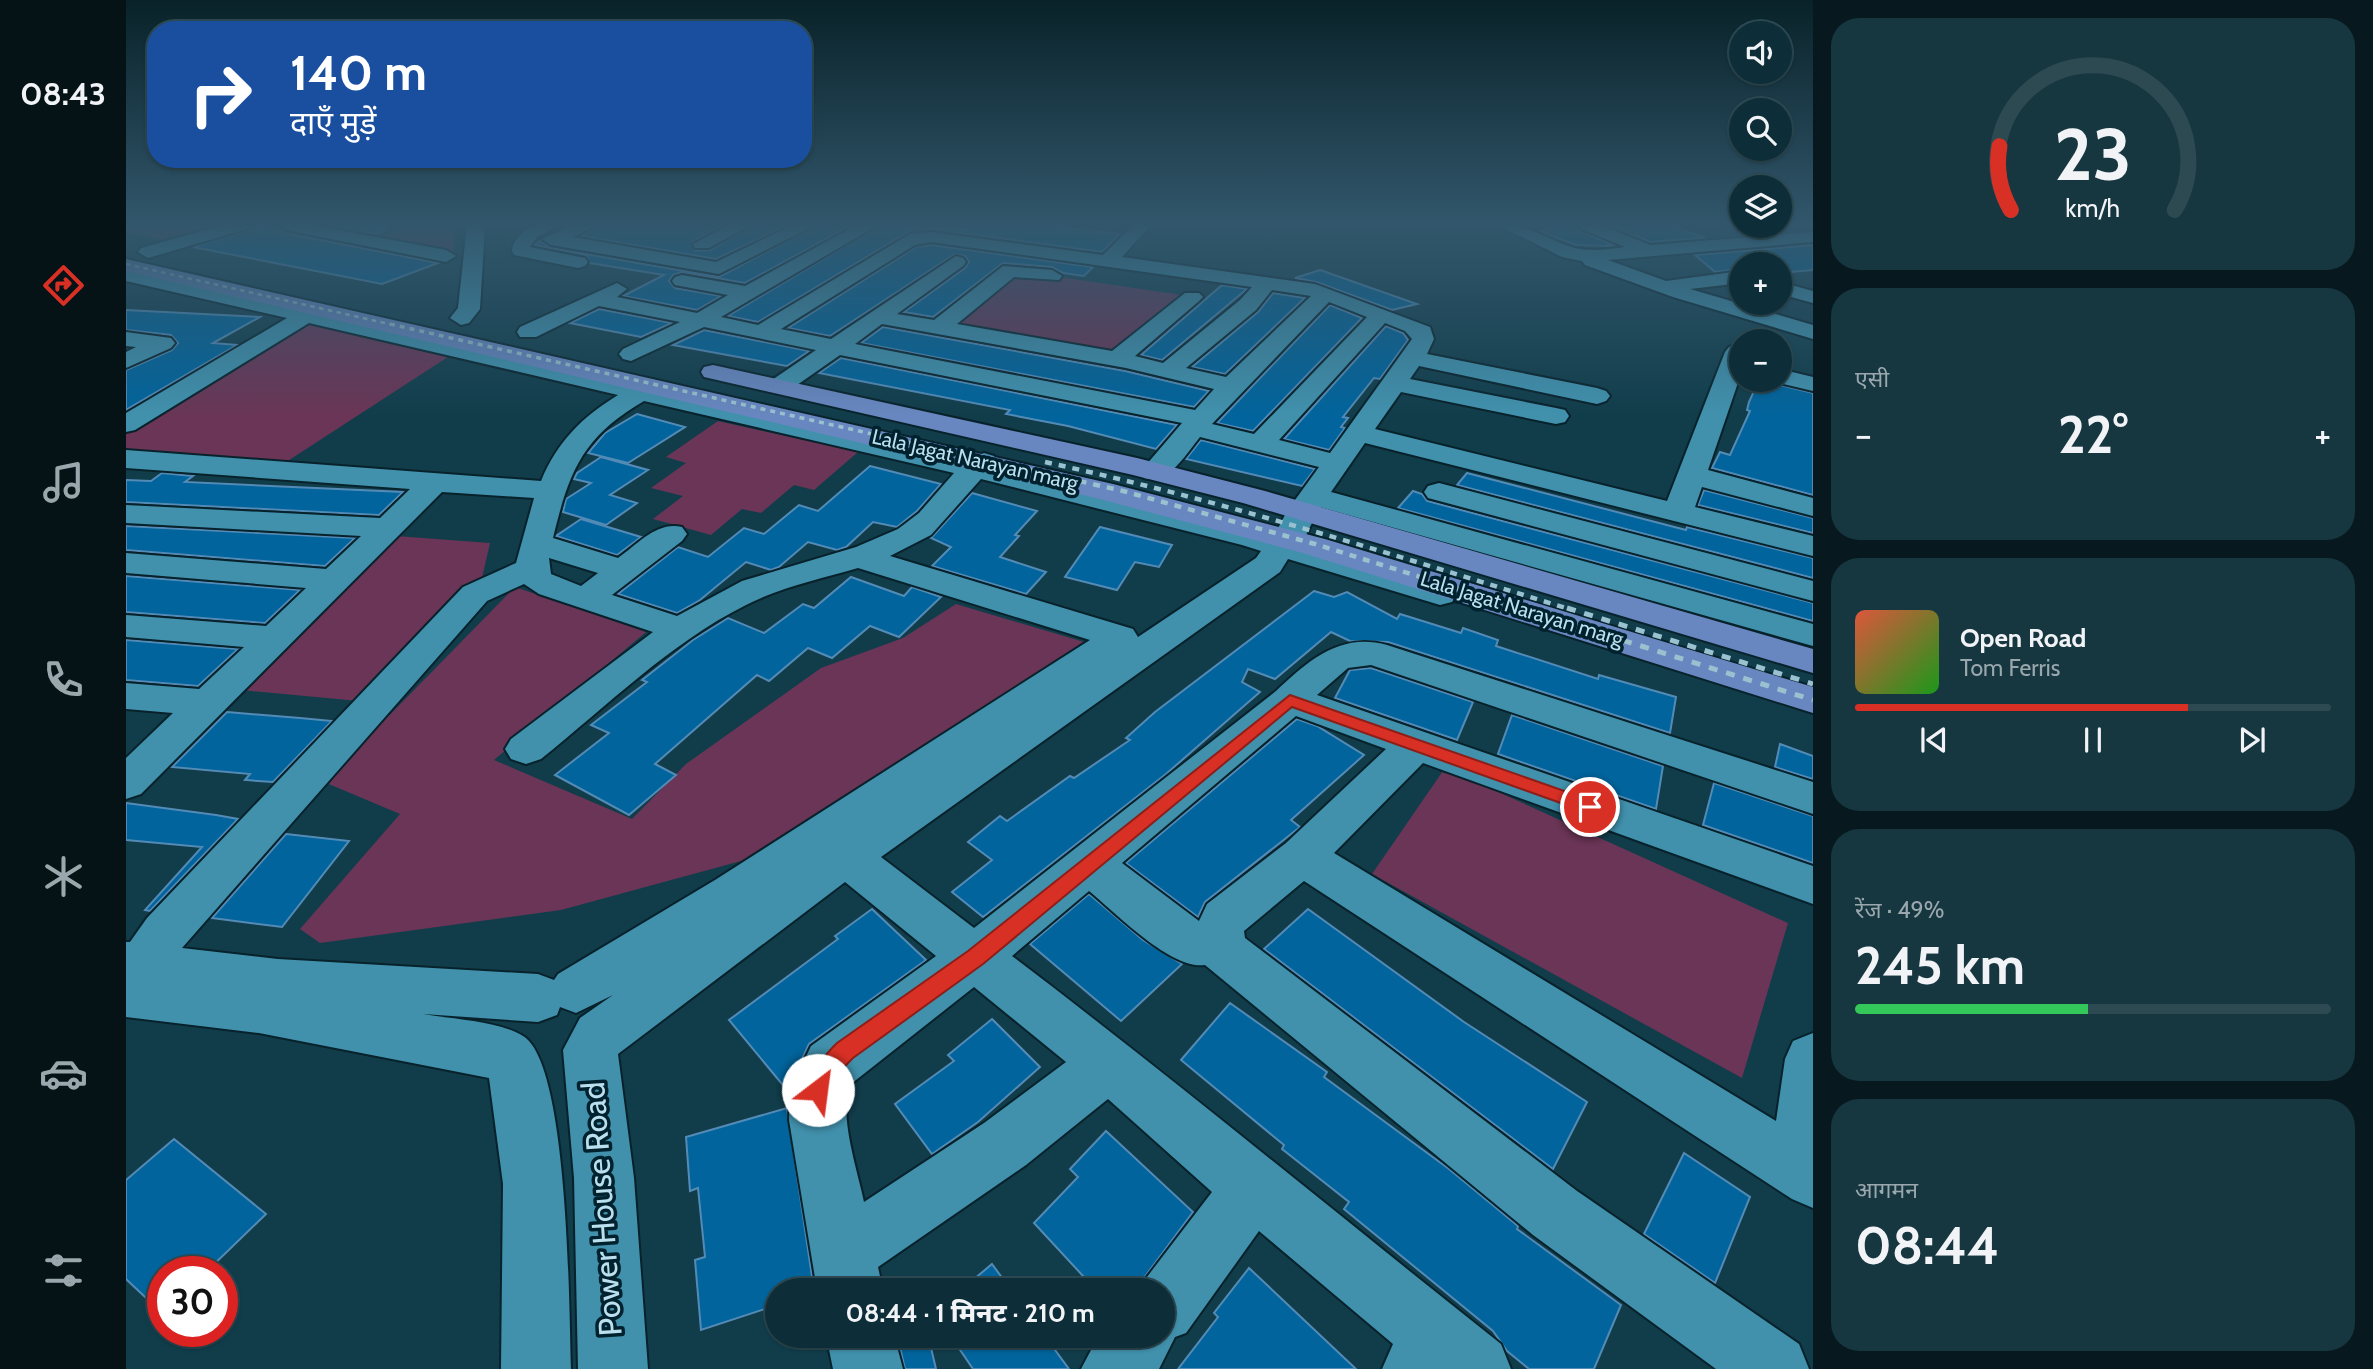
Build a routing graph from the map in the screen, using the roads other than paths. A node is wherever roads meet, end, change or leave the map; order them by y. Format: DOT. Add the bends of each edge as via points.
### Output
graph roads {
  1 [pos="227,289"];
  2 [pos="286,289"];
  3 [pos="471,289"];
  4 [pos="616,289"];
  5 [pos="727,289"];
  6 [pos="756,289"];
  7 [pos="831,289"];
  8 [pos="927,289"];
  9 [pos="987,289"];
  10 [pos="1262,289"];
  11 [pos="1302,289"];
  12 [pos="1671,289"];
  13 [pos="1792,291"];
  14 [pos="749,293"];
  15 [pos="1166,293"];
  16 [pos="1326,293"];
  17 [pos="1192,296"];
  18 [pos="1813,297"];
  19 [pos="595,299"];
  20 [pos="1248,305"];
  21 [pos="312,312"];
  22 [pos="1382,314"];
  23 [pos="879,317"];
  24 [pos="461,318"];
  25 [pos="693,324"];
  26 [pos="938,328"];
  27 [pos="763,331"];
  28 [pos="528,332"];
  29 [pos="1813,332"];
  30 [pos="126,339"];
  31 [pos="838,346"];
  32 [pos="637,356"];
  33 [pos="1413,358"];
  34 [pos="1117,359"];
  35 [pos="126,361"];
  36 [pos="126,371"];
  37 [pos="1168,371"];
  38 [pos="203,377"];
  39 [pos="661,377"];
  40 [pos="1792,379"];
  41 [pos="1395,383"];
  42 [pos="1729,383"];
  43 [pos="1813,384"];
  44 [pos="1231,386"];
  45 [pos="778,387"];
  46 [pos="1597,396"];
  47 [pos="1556,416"];
  48 [pos="1197,423"];
  49 [pos="126,424"];
  50 [pos="1359,433"];
  51 [pos="1260,444"];
  52 [pos="126,459"];
  53 [pos="1476,461"];
  54 [pos="170,463"];
  55 [pos="1337,463"];
  56 [pos="979,466"];
  57 [pos="1154,471"];
  58 [pos="1692,475"];
  59 [pos="435,482"];
  60 [pos="553,491"];
  61 [pos="126,492"];
  62 [pos="1813,507"];
  63 [pos="1679,510"];
  64 [pos="126,514"];
  65 [pos="1283,527"];
  66 [pos="388,528"];
  67 [pos="671,534"];
  68 [pos="1813,546"];
  69 [pos="533,556"];
  70 [pos="854,556"];
  71 [pos="126,563"];
  72 [pos="623,570"];
  73 [pos="333,580"];
  74 [pos="1813,591"];
  75 [pos="588,597"];
  76 [pos="126,626"];
  77 [pos="682,629"];
  78 [pos="1813,635"];
  79 [pos="1120,637"];
  80 [pos="276,638"];
  81 [pos="1813,661"];
  82 [pos="126,696"];
  83 [pos="1290,700"];
  84 [pos="1813,700"];
  85 [pos="208,703"];
  86 [pos="1813,710"];
  87 [pos="1416,745"];
  88 [pos="526,749"];
  89 [pos="126,783"];
  90 [pos="1813,798"];
  91 [pos="833,846"];
  92 [pos="1302,856"];
  93 [pos="1089,864"];
  94 [pos="1813,886"];
  95 [pos="1219,941"];
  96 [pos="975,957"];
  97 [pos="131,975"];
  98 [pos="557,994"];
  99 [pos="595,1043"];
  100 [pos="1813,1059"];
  101 [pos="511,1062"];
  102 [pos="1110,1063"];
  103 [pos="1806,1173"];
  104 [pos="1254,1187"];
  105 [pos="846,1272"];
  106 [pos="1175,1291"];
  107 [pos="863,1348"];
  108 [pos="1132,1348"];
  109 [pos="1443,1358"];
  110 [pos="536,1369"];
  111 [pos="613,1369"];
  112 [pos="868,1369"];
  113 [pos="1116,1369"];
  114 [pos="1774,1369"];
  1 -- 21 [label="street"];
  2 -- 24 [label="main road, Lala Jagat Narayan marg"];
  3 -- 24 [label="street" via="469,309"];
  4 -- 19 [label="street"];
  5 -- 14 [label="street"];
  6 -- 14 [label="street"];
  7 -- 27 [label="street"];
  8 -- 23 [label="street"];
  9 -- 26 [label="street"];
  10 -- 20 [label="street"];
  11 -- 16 [label="street"];
  12 -- 29 [label="street"];
  13 -- 18 [label="street"];
  14 -- 25 [label="street"];
  15 -- 17 [label="street"];
  16 -- 22 [label="street"];
  16 -- 44 [label="street"];
  17 -- 20 [label="street"];
  17 -- 34 [label="street"];
  19 -- 25 [label="street"];
  19 -- 28 [label="street"];
  20 -- 37 [label="street"];
  21 -- 38 [label="street"];
  21 -- 39 [label="street"];
  22 -- 33 [label="street" via="1422,332"];
  22 -- 51 [label="street"];
  23 -- 26 [label="street"];
  23 -- 31 [label="street"];
  24 -- 28 [label="main road, Lala Jagat Narayan marg"];
  25 -- 27 [label="street"];
  25 -- 32 [label="street"];
  26 -- 34 [label="street"];
  27 -- 31 [label="street"];
  28 -- 32 [label="main road, Lala Jagat Narayan marg"];
  30 -- 35 [label="street" via="163,343"];
  31 -- 45 [label="street"];
  31 -- 48 [label="street"];
  32 -- 39 [label="main road, Lala Jagat Narayan marg"];
  33 -- 41 [label="street"];
  33 -- 46 [label="street"];
  34 -- 37 [label="street"];
  36 -- 38 [label="street"];
  37 -- 44 [label="street"];
  38 -- 49 [label="street"];
  39 -- 45 [label="main road, Lala Jagat Narayan marg"];
  39 -- 56 [label="street"];
  39 -- 60 [label="street" via="603,417 569,450"];
  40 -- 43 [label="street"];
  41 -- 47 [label="street"];
  41 -- 50 [label="street"];
  42 -- 58 [label="street"];
  44 -- 48 [label="street"];
  45 -- 57 [label="main road, Lala Jagat Narayan marg"];
  48 -- 51 [label="street"];
  48 -- 57 [label="street"];
  50 -- 53 [label="street"];
  50 -- 55 [label="street"];
  51 -- 55 [label="street"];
  52 -- 54 [label="street"];
  53 -- 63 [label="street"];
  53 -- 74 [label="street" via="1438,492"];
  54 -- 59 [label="street"];
  54 -- 61 [label="street"];
  55 -- 65 [label="street"];
  56 -- 65 [label="street"];
  56 -- 70 [label="street" via="930,522 908,536"];
  57 -- 65 [label="main road, Lala Jagat Narayan marg"];
  58 -- 62 [label="street"];
  58 -- 63 [label="street"];
  59 -- 60 [label="street"];
  59 -- 66 [label="street"];
  60 -- 69 [label="street"];
  63 -- 68 [label="street"];
  64 -- 66 [label="street"];
  65 -- 78 [label="street"];
  65 -- 79 [label="street"];
  65 -- 81 [label="main road, Lala Jagat Narayan marg"];
  65 -- 84 [label="main road, Lala Jagat Narayan marg"];
  65 -- 86 [label="street"];
  65 -- 91 [label="street" via="1268,565"];
  66 -- 73 [label="street"];
  67 -- 72 [label="street"];
  69 -- 72 [label="street"];
  69 -- 75 [label="street" via="537,580"];
  69 -- 97 [label="street" via="475,594"];
  70 -- 77 [label="street" via="733,598"];
  70 -- 79 [label="street"];
  71 -- 73 [label="street"];
  72 -- 75 [label="street"];
  73 -- 80 [label="street"];
  75 -- 77 [label="street"];
  76 -- 80 [label="street"];
  77 -- 88 [label="street"];
  79 -- 91 [label="street"];
  80 -- 85 [label="street"];
  82 -- 85 [label="street"];
  83 -- 87 [label="street"];
  83 -- 90 [label="street" via="1334,658 1374,653"];
  83 -- 93 [label="street"];
  85 -- 89 [label="street"];
  87 -- 92 [label="street"];
  87 -- 94 [label="street"];
  91 -- 96 [label="street"];
  91 -- 98 [label="street"];
  91 -- 99 [label="street" via="768,911"];
  92 -- 95 [label="street" via="1224,919"];
  92 -- 103 [label="street"];
  93 -- 95 [label="street" via="1193,945"];
  93 -- 96 [label="street"];
  95 -- 114 [label="street" via="1231,958 1555,1213"];
  96 -- 102 [label="street"];
  96 -- 105 [label="street" via="845,1051 823,1077 818,1120"];
  97 -- 98 [label="street"];
  97 -- 101 [label="street" via="259,1009"];
  98 -- 99 [label="street" via="587,993 602,1011"];
  98 -- 101 [label="street" via="525,1007 507,1031"];
  99 -- 101 [label="street" via="562,1070 545,1075 529,1074"];
  99 -- 111 [label="street, Power House Road"];
  100 -- 103 [label="street"];
  101 -- 110 [label="street" via="534,1184"];
  102 -- 104 [label="street"];
  102 -- 105 [label="street"];
  104 -- 106 [label="street"];
  104 -- 109 [label="street"];
  107 -- 112 [label="street"];
  108 -- 113 [label="street"];
}
